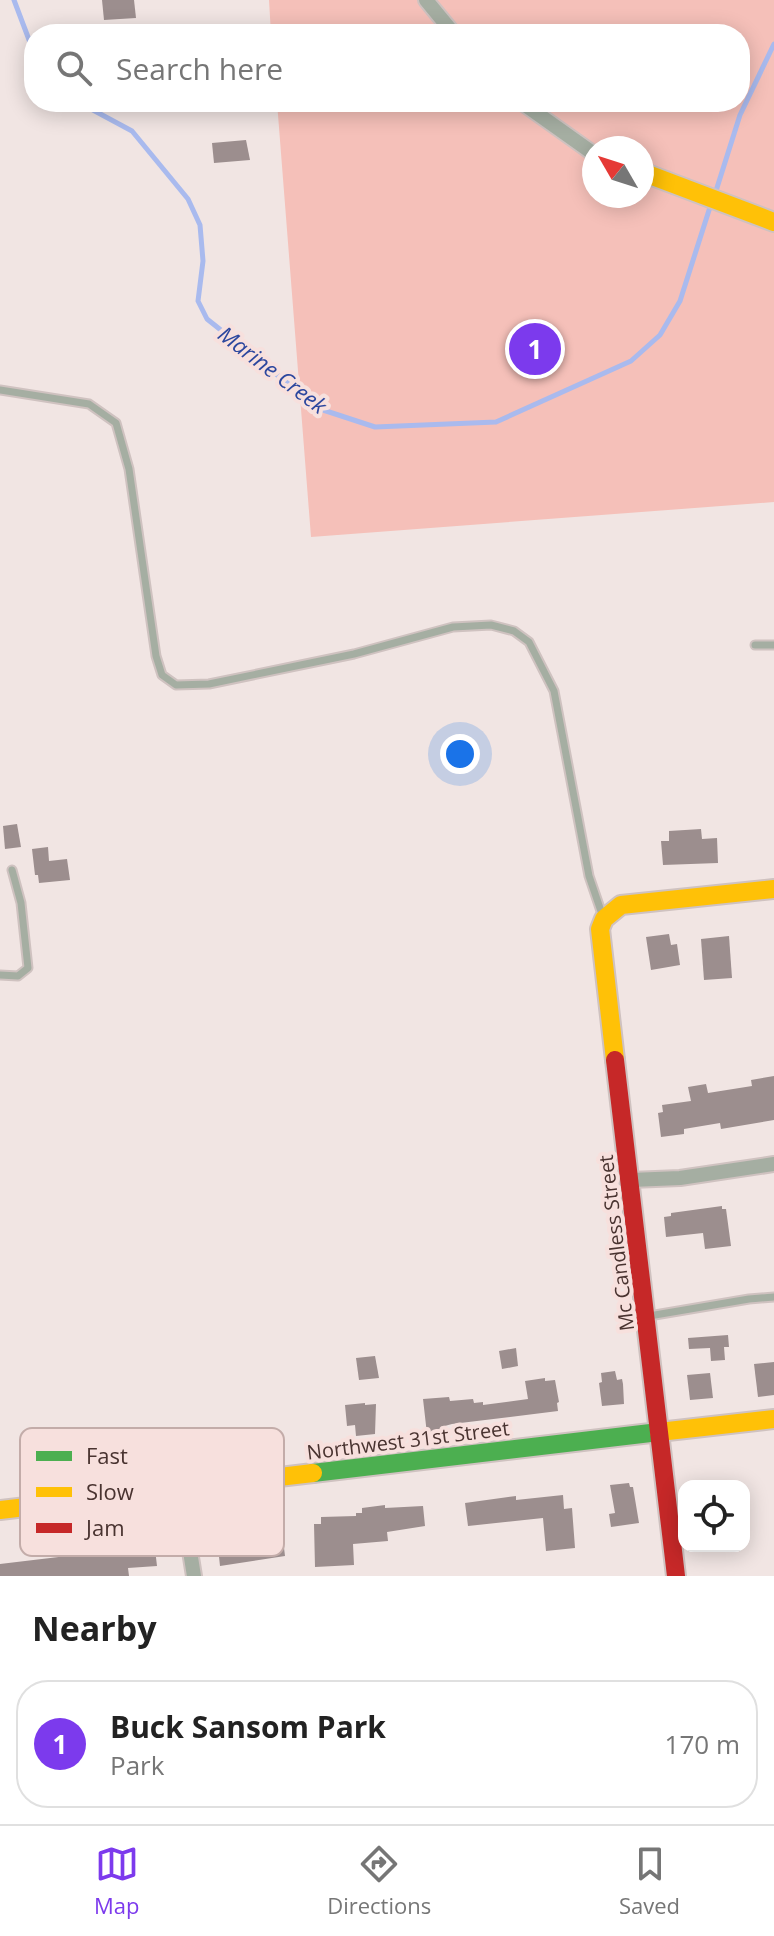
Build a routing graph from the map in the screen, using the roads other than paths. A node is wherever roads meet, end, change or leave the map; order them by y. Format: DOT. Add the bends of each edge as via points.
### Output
graph roads {
  1 [pos="426,0"];
  2 [pos="446,24"];
  3 [pos="535,112"];
  4 [pos="582,145"];
  5 [pos="654,177"];
  6 [pos="774,222"];
  7 [pos="0,390"];
  8 [pos="755,645"];
  9 [pos="774,645"];
  10 [pos="12,870"];
  11 [pos="774,889"];
  12 [pos="608,914"];
  13 [pos="0,975"];
  14 [pos="774,1164"];
  15 [pos="631,1180"];
  16 [pos="774,1297"];
  17 [pos="646,1316"];
  18 [pos="774,1419"];
  19 [pos="660,1432"];
  20 [pos="284,1477"];
  21 [pos="20,1508"];
  22 [pos="0,1510"];
  23 [pos="191,1556"];
  24 [pos="194,1576"];
  25 [pos="676,1576"];
  1 -- 2 [label="street"];
  3 -- 4 [label="street"];
  5 -- 6 [label="street"];
  7 -- 12 [label="lane" via="89,404 116,423 129,469 156,656 162,675 176,685 209,684 354,654 453,627 491,625 529,642 554,691 587,866"];
  8 -- 9 [label="lane"];
  10 -- 13 [label="lane" via="28,968 18,976"];
  11 -- 12 [label="street" via="621,905"];
  12 -- 15 [label="street, Mc Candless Street" via="600,929"];
  14 -- 15 [label="street"];
  15 -- 17 [label="street, Mc Candless Street"];
  16 -- 17 [label="lane"];
  17 -- 19 [label="street, Mc Candless Street"];
  18 -- 19 [label="street, Northwest 31st Street"];
  19 -- 20 [label="street, Northwest 31st Street"];
  19 -- 25 [label="street, Mc Candless Street"];
  21 -- 22 [label="street, Northwest 31st Street"];
  23 -- 24 [label="street"];
}
